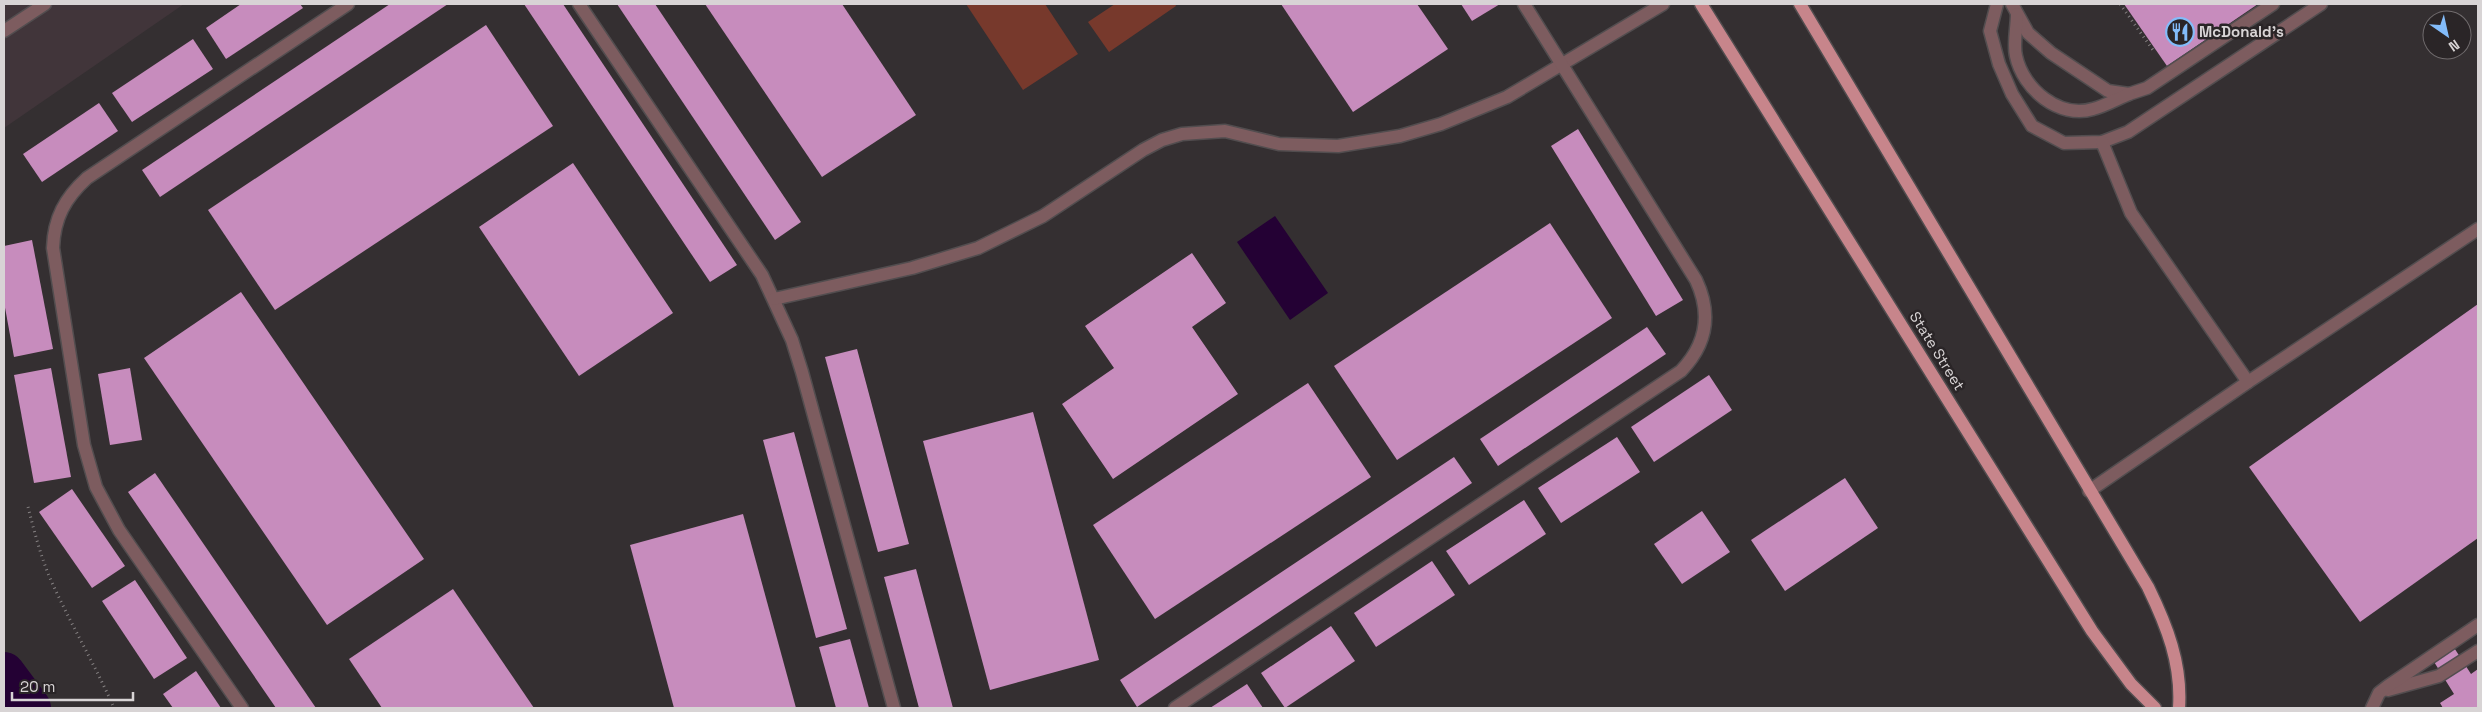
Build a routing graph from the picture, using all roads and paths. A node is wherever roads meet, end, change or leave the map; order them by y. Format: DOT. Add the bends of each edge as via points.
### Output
graph roads {
  1 [pos="45,4"];
  2 [pos="348,4"];
  3 [pos="579,4"];
  4 [pos="1524,4"];
  5 [pos="1663,4"];
  6 [pos="1701,4"];
  7 [pos="1800,4"];
  8 [pos="1997,4"];
  9 [pos="2120,4"];
  10 [pos="2273,4"];
  11 [pos="2321,4"];
  12 [pos="2015,9"];
  13 [pos="4,31"];
  14 [pos="2156,54"];
  15 [pos="1563,65"];
  16 [pos="2130,94"];
  17 [pos="2102,142"];
  18 [pos="2478,229"];
  19 [pos="774,299"];
  20 [pos="2248,382"];
  21 [pos="2089,491"];
  22 [pos="28,507"];
  23 [pos="2478,625"];
  24 [pos="2478,651"];
  25 [pos="2379,693"];
  26 [pos="114,708"];
  27 [pos="242,708"];
  28 [pos="894,708"];
  29 [pos="1175,708"];
  30 [pos="2155,708"];
  31 [pos="2179,708"];
  32 [pos="2372,708"];
  1 -- 13 [label="lane"];
  2 -- 27 [label="lane" via="87,178 62,206 53,234 84,445 96,487 120,530"];
  3 -- 19 [label="lane" via="741,242"];
  4 -- 15 [label="lane"];
  5 -- 15 [label="lane"];
  6 -- 30 [label="main road, State Street" via="2092,631 2131,684"];
  7 -- 21 [label="main road"];
  8 -- 17 [label="lane" via="1990,31 1999,64 2012,94 2032,126 2064,143"];
  9 -- 14 [label="path"];
  10 -- 16 [label="lane" via="2147,88"];
  11 -- 17 [label="lane" via="2128,132"];
  12 -- 16 [label="lane" via="2028,33 2051,53 2108,91"];
  12 -- 16 [label="lane" via="2015,56 2028,82 2042,98 2064,110 2092,110"];
  15 -- 19 [label="lane" via="1481,109 1441,124 1369,142 1307,146 1261,141 1225,131 1182,134 1143,150 1043,216 978,248 912,268"];
  15 -- 29 [label="lane" via="1703,295 1706,328 1693,359 1681,371"];
  17 -- 20 [label="lane" via="2131,213"];
  18 -- 20 [label="lane"];
  19 -- 28 [label="lane" via="802,372"];
  20 -- 21 [label="lane"];
  21 -- 31 [label="main road" via="2164,619 2175,654"];
  22 -- 26 [label="path" via="53,586"];
  23 -- 25 [label="lane"];
  24 -- 25 [label="lane" via="2439,676"];
  25 -- 32 [label="lane"];
}
